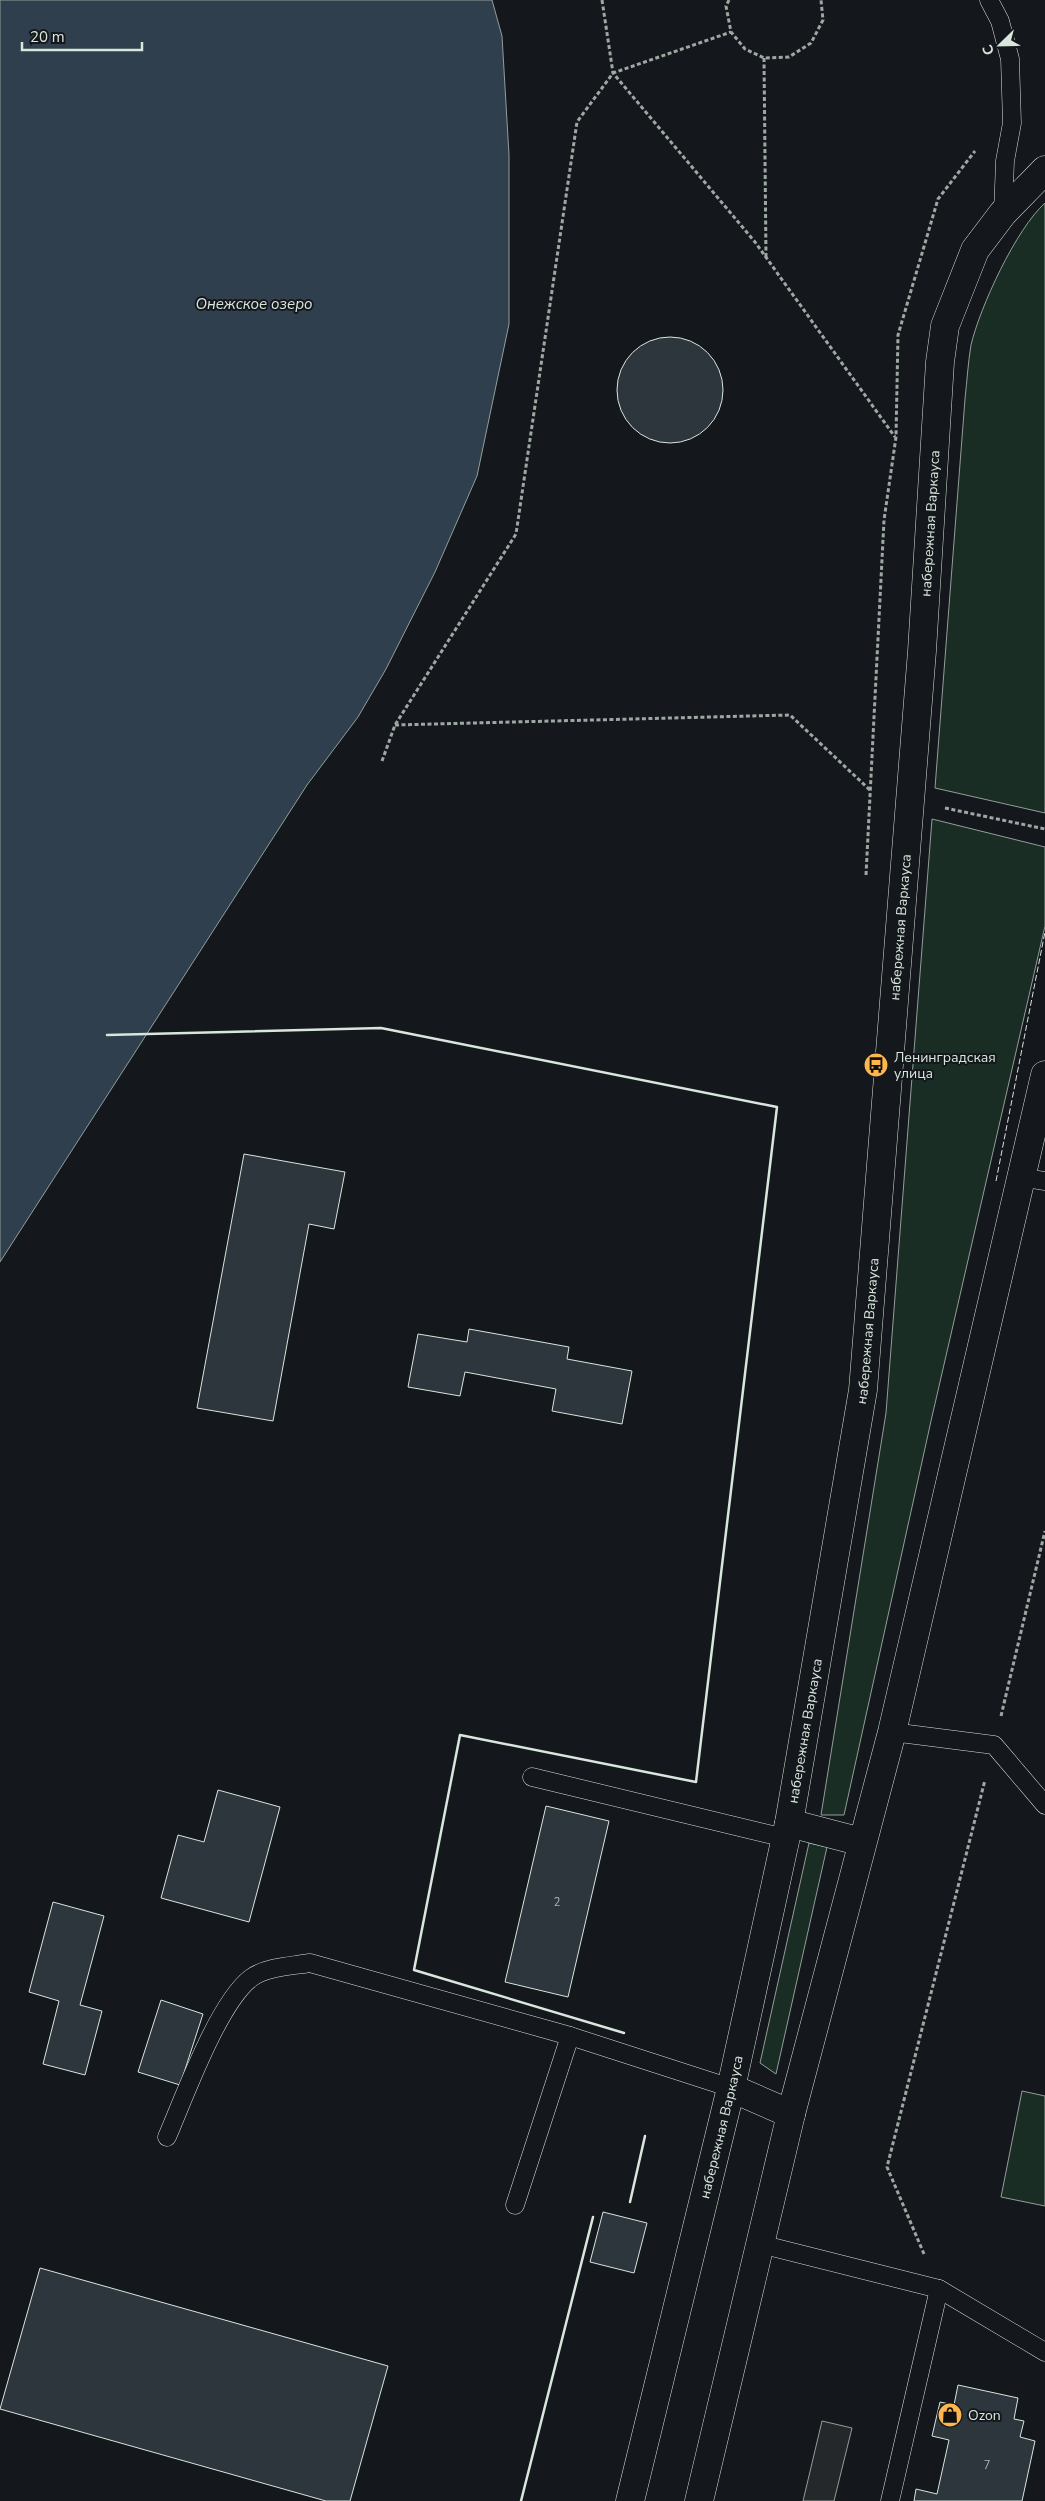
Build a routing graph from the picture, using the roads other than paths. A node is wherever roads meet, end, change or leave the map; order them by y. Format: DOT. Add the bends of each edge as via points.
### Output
graph roads {
  1 [pos="989,0"];
  2 [pos="1045,170"];
  3 [pos="1004,212"];
  4 [pos="1045,1075"];
  5 [pos="1032,1179"];
  6 [pos="892,1732"];
  7 [pos="532,1777"];
  8 [pos="1045,1805"];
  9 [pos="787,1831"];
  10 [pos="862,1842"];
  11 [pos="570,2036"];
  12 [pos="731,2088"];
  13 [pos="791,2114"];
  14 [pos="167,2137"];
  15 [pos="515,2205"];
  16 [pos="760,2244"];
  17 [pos="939,2289"];
  18 [pos="1045,2352"];
  19 [pos="630,2501"];
  20 [pos="699,2501"];
  21 [pos="890,2501"];
  1 -- 3 [label="lane" via="1000,21 1010,59 1012,123 1005,161"];
  2 -- 3 [label="main road, набережная Варкауса"];
  3 -- 9 [label="main road, набережная Варкауса" via="975,250 946,326 940,362 911,800 864,1390"];
  4 -- 5 [label="main road"];
  5 -- 6 [label="main road"];
  6 -- 8 [label="lane" via="994,1745"];
  6 -- 10 [label="main road"];
  7 -- 9 [label="lane"];
  9 -- 10 [label="main road"];
  9 -- 12 [label="main road, набережная Варкауса"];
  10 -- 13 [label="main road"];
  11 -- 12 [label="lane"];
  11 -- 14 [label="lane" via="310,1964 277,1968 251,1978 231,2001 216,2026"];
  11 -- 15 [label="lane"];
  12 -- 13 [label="main road"];
  12 -- 19 [label="main road, набережная Варкауса"];
  13 -- 16 [label="main road"];
  16 -- 17 [label="lane"];
  16 -- 20 [label="main road"];
  17 -- 18 [label="lane"];
  17 -- 21 [label="lane"];
}
